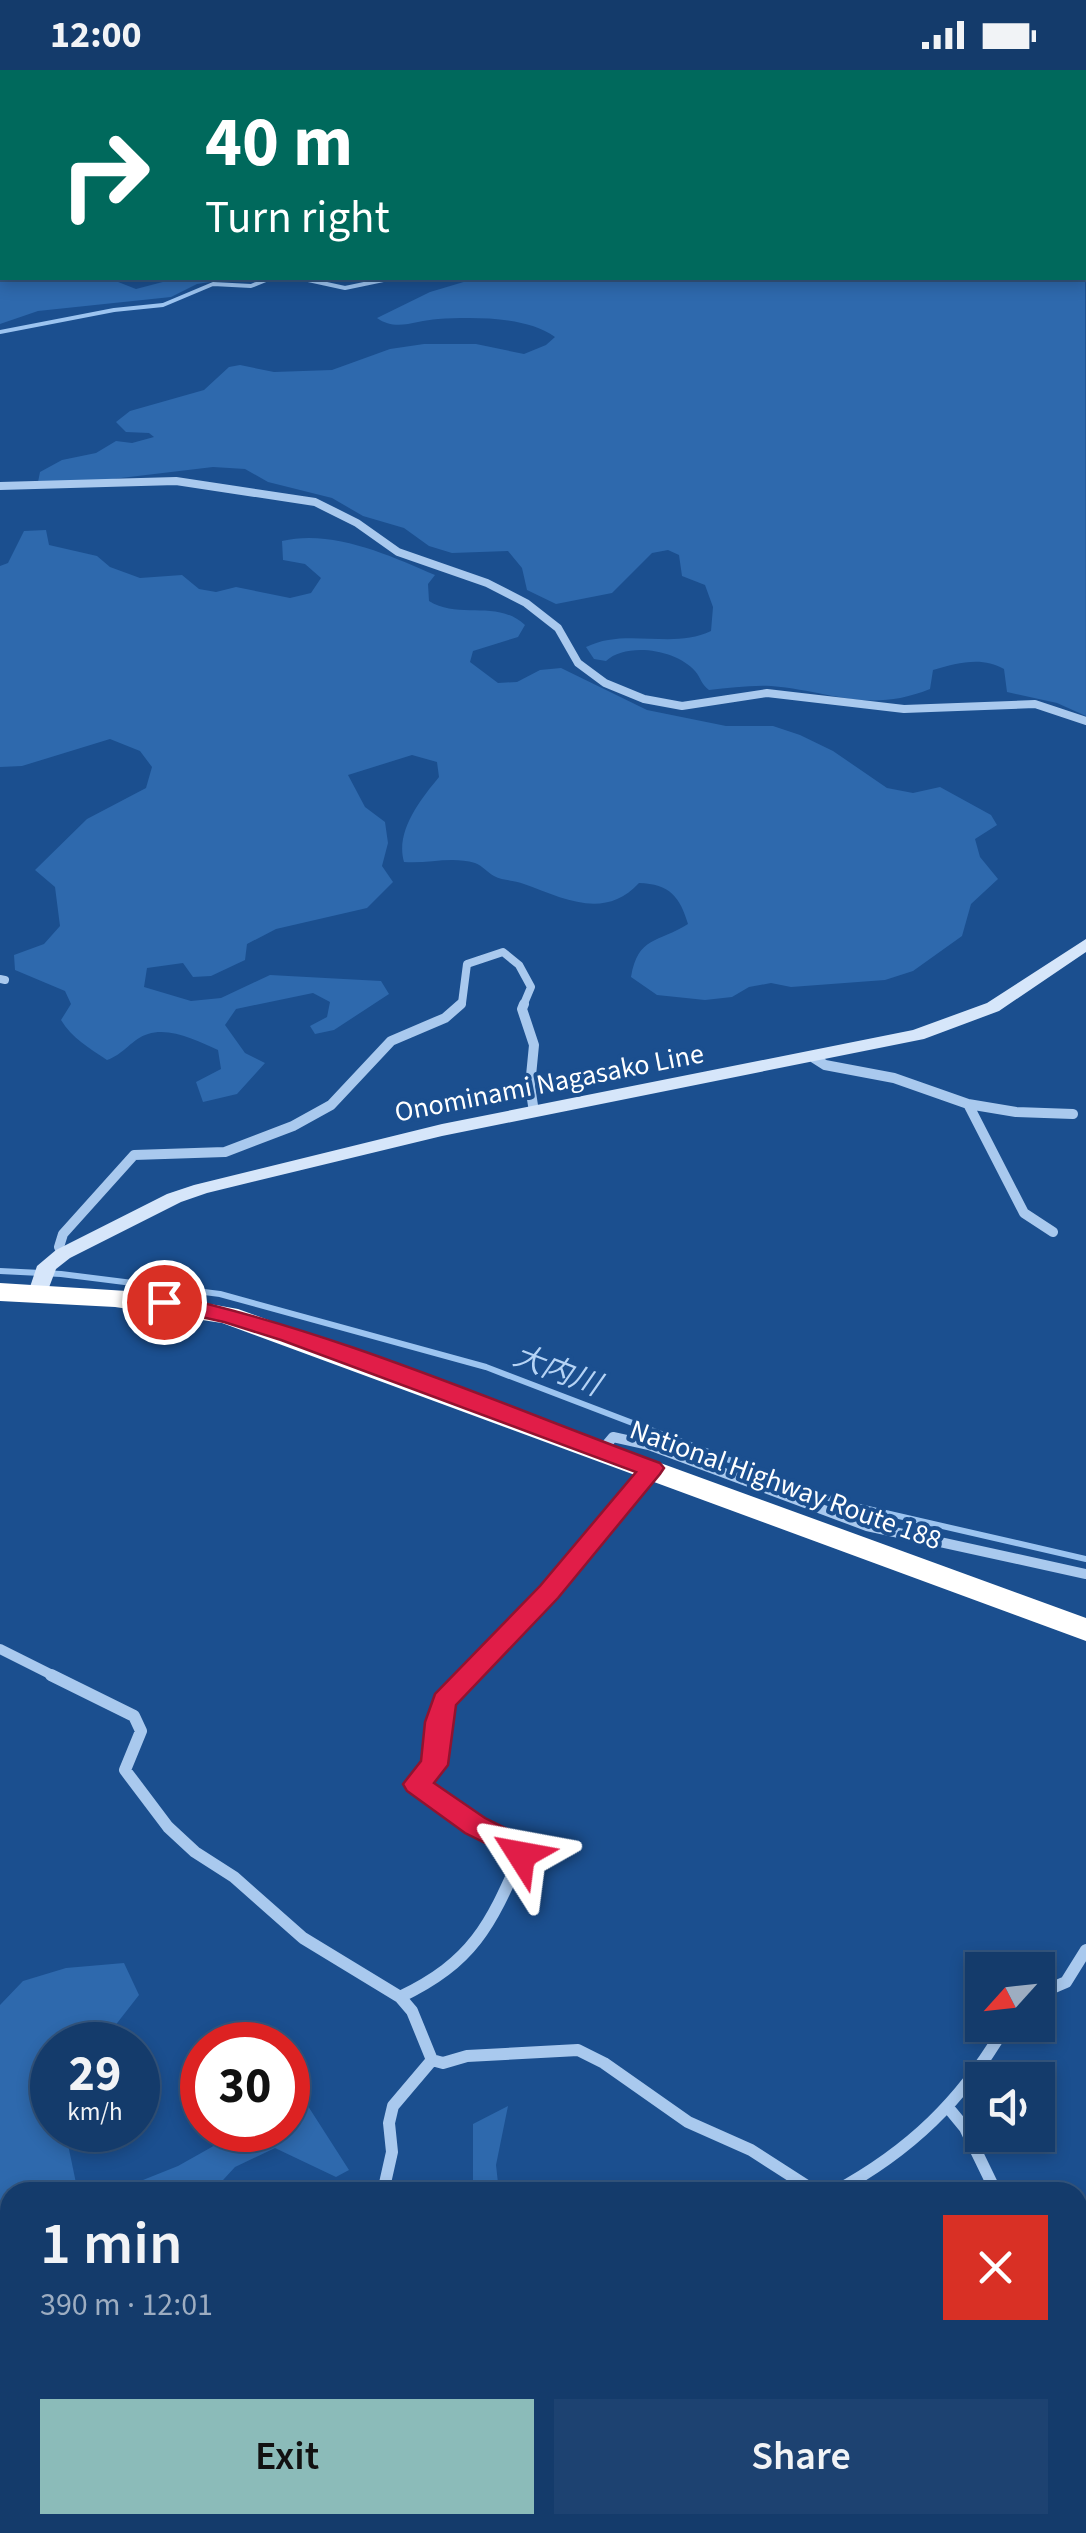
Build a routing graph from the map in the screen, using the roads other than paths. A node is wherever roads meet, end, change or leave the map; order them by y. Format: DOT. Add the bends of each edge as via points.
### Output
graph roads {
  1 [pos="0,486"];
  2 [pos="1086,721"];
  3 [pos="1086,944"];
  4 [pos="814,1058"];
  5 [pos="968,1104"];
  6 [pos="534,1112"];
  7 [pos="1073,1114"];
  8 [pos="1053,1232"];
  9 [pos="47,1274"];
  10 [pos="0,1292"];
  11 [pos="602,1450"];
  12 [pos="652,1468"];
  13 [pos="1086,1574"];
  14 [pos="1086,1630"];
  15 [pos="0,1650"];
  16 [pos="1086,1950"];
  17 [pos="1055,1987"];
  18 [pos="400,1997"];
  19 [pos="997,2042"];
  20 [pos="432,2060"];
  21 [pos="951,2111"];
  22 [pos="386,2182"];
  23 [pos="800,2182"];
  24 [pos="849,2182"];
  25 [pos="991,2182"];
  1 -- 2 [label="street" via="176,482 316,502 398,552 526,603 558,628 588,672 665,704 767,692 904,709 1035,704"];
  3 -- 4 [label="main road, Onominami Nagasako Line" via="993,1008 918,1035"];
  4 -- 5 [label="street"];
  4 -- 6 [label="main road, Onominami Nagasako Line"];
  5 -- 7 [label="street"];
  5 -- 8 [label="street" via="1024,1213"];
  6 -- 9 [label="main road, Onominami Nagasako Line" via="201,1189 174,1198"];
  6 -- 9 [label="street" via="534,1044 522,1009 531,988 519,964 503,952 467,964 466,995 453,1012 386,1045 331,1105 225,1152 134,1156 63,1234"];
  9 -- 10 [label="highway, National Highway Route 188"];
  9 -- 11 [label="highway, National Highway Route 188" via="228,1315"];
  11 -- 12 [label="highway, National Highway Route 188"];
  11 -- 13 [label="street" via="613,1437 650,1444 867,1526"];
  12 -- 14 [label="highway, National Highway Route 188"];
  12 -- 18 [label="street" via="549,1592 444,1701 434,1765 416,1784 475,1826 519,1847 521,1855 485,1935 463,1962"];
  15 -- 18 [label="street" via="134,1716 142,1731 125,1770 168,1827 302,1938"];
  16 -- 17 [label="street" via="1080,1966"];
  18 -- 20 [label="street"];
  19 -- 21 [label="street"];
  20 -- 22 [label="street" via="393,2106"];
  20 -- 23 [label="street" via="578,2050 688,2122 751,2150"];
  21 -- 24 [label="street"];
  21 -- 25 [label="street"];
}
